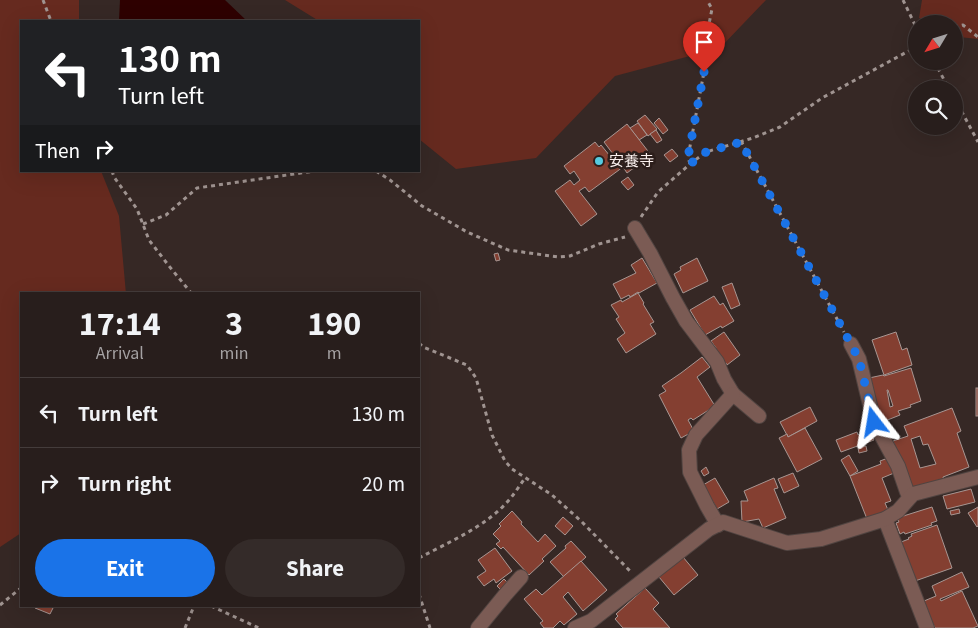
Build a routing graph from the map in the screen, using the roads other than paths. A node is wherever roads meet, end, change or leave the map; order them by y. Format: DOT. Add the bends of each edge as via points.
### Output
graph roads {
  1 [pos="635,228"];
  2 [pos="851,344"];
  3 [pos="733,394"];
  4 [pos="759,416"];
  5 [pos="978,477"];
  6 [pos="911,496"];
  7 [pos="885,519"];
  8 [pos="718,525"];
  9 [pos="521,577"];
  10 [pos="478,628"];
  11 [pos="574,628"];
  12 [pos="927,628"];
  1 -- 3 [label="street" via="686,321 717,362"];
  2 -- 6 [label="street" via="859,359 874,422"];
  3 -- 4 [label="street"];
  3 -- 8 [label="street" via="696,435 689,450 690,472"];
  5 -- 6 [label="street"];
  6 -- 7 [label="street" via="898,511"];
  7 -- 8 [label="street" via="821,539 787,543 724,522"];
  7 -- 12 [label="street"];
  8 -- 11 [label="street" via="590,621"];
  9 -- 10 [label="street"];
}
